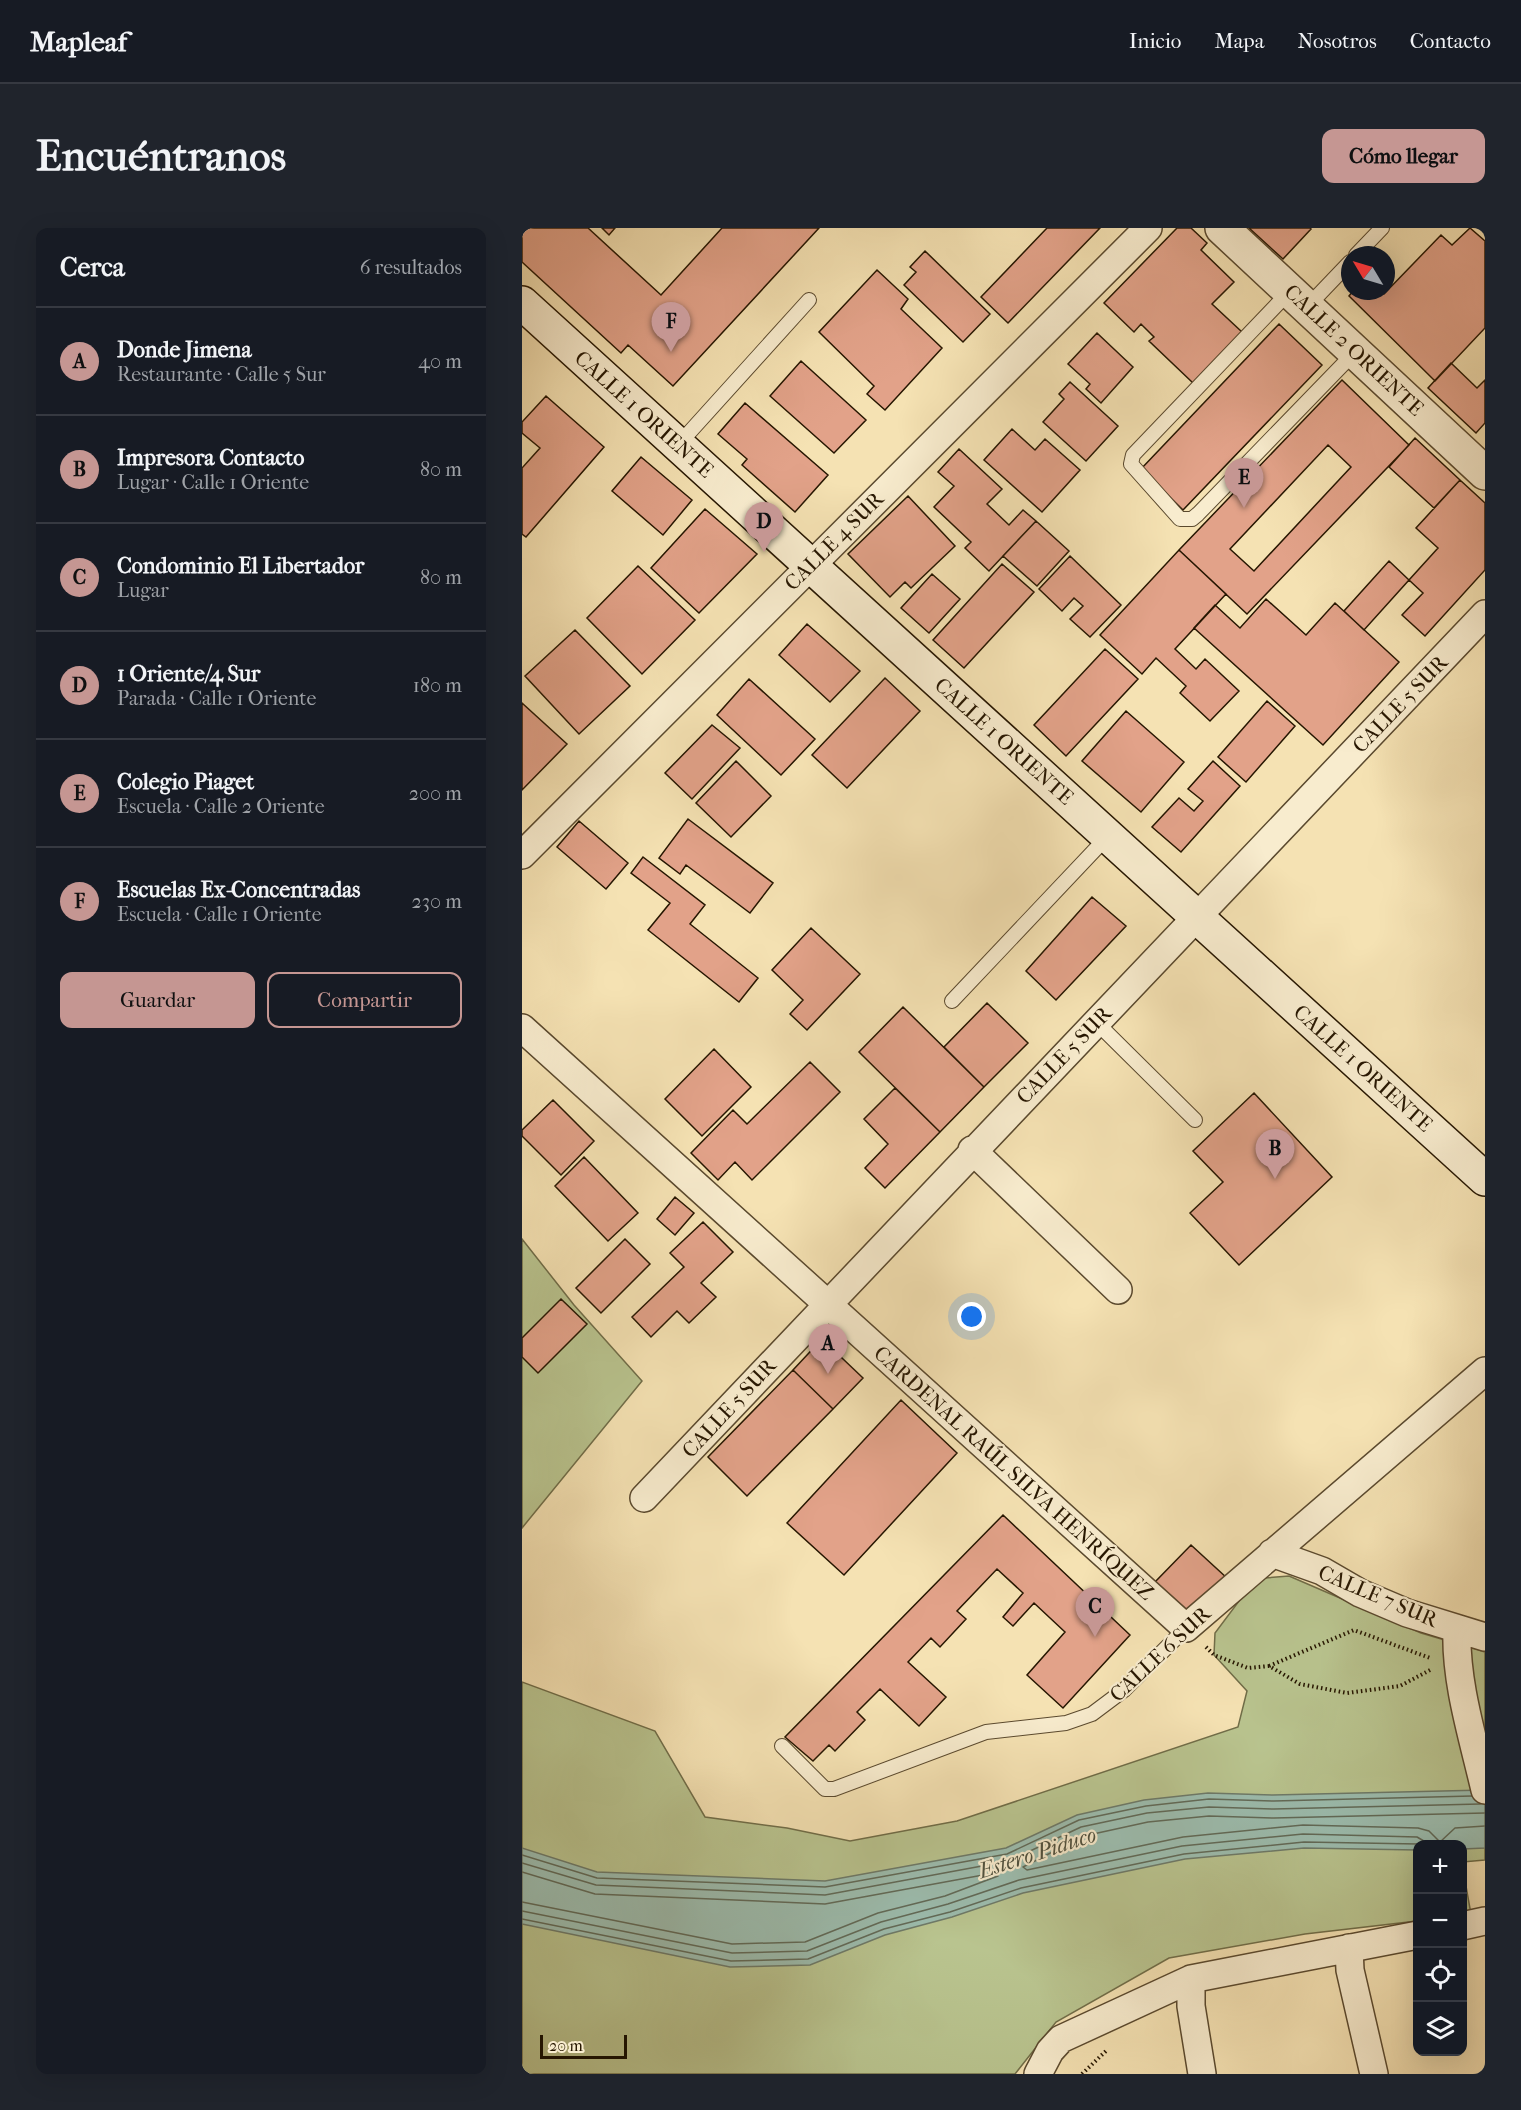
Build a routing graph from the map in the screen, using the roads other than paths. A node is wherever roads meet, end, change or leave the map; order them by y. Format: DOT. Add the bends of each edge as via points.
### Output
graph roads {
  1 [pos="1148,228"];
  2 [pos="1222,228"];
  3 [pos="1382,228"];
  4 [pos="1365,246"];
  5 [pos="1341,268"];
  6 [pos="1298,299"];
  7 [pos="809,300"];
  8 [pos="522,303"];
  9 [pos="1355,352"];
  10 [pos="678,445"];
  11 [pos="1485,473"];
  12 [pos="811,565"];
  13 [pos="1485,614"];
  14 [pos="1108,836"];
  15 [pos="522,855"];
  16 [pos="1196,917"];
  17 [pos="952,1001"];
  18 [pos="1096,1022"];
  19 [pos="522,1028"];
  20 [pos="1195,1120"];
  21 [pos="972,1150"];
  22 [pos="1485,1179"];
  23 [pos="1118,1290"];
  24 [pos="827,1304"];
  25 [pos="1485,1371"];
  26 [pos="644,1498"];
  27 [pos="1272,1553"];
  28 [pos="1186,1628"];
  29 [pos="1457,1629"];
  30 [pos="1485,1637"];
  31 [pos="782,1746"];
  32 [pos="1485,1790"];
  33 [pos="1485,1921"];
  34 [pos="1467,1925"];
  35 [pos="1413,1936"];
  36 [pos="1349,1948"];
  37 [pos="1191,1979"];
  38 [pos="1038,2074"];
  39 [pos="1202,2074"];
  40 [pos="1374,2074"];
  1 -- 12 [label="street, CALLE 4 SUR"];
  2 -- 6 [label="main road, CALLE 2 ORIENTE"];
  3 -- 4 [label="lane"];
  5 -- 6 [label="lane"];
  6 -- 9 [label="main road, CALLE 2 ORIENTE"];
  6 -- 9 [label="lane" via="1133,455 1131,464 1180,519 1192,519 1198,514"];
  7 -- 10 [label="lane"];
  8 -- 10 [label="main road, CALLE 1 ORIENTE"];
  9 -- 11 [label="main road, CALLE 2 ORIENTE"];
  10 -- 12 [label="main road, CALLE 1 ORIENTE"];
  12 -- 14 [label="main road, CALLE 1 ORIENTE"];
  12 -- 15 [label="street, CALLE 4 SUR"];
  13 -- 16 [label="street, CALLE 5 SUR"];
  14 -- 16 [label="main road, CALLE 1 ORIENTE"];
  14 -- 17 [label="lane"];
  16 -- 18 [label="street, CALLE 5 SUR"];
  16 -- 22 [label="main road, CALLE 1 ORIENTE"];
  18 -- 20 [label="lane"];
  18 -- 21 [label="street, CALLE 5 SUR"];
  19 -- 24 [label="street, CARDENAL RAÚL SILVA HENRÍQUEZ"];
  21 -- 23 [label="street"];
  21 -- 24 [label="street, CALLE 5 SUR"];
  24 -- 26 [label="street, CALLE 5 SUR"];
  24 -- 28 [label="street, CARDENAL RAÚL SILVA HENRÍQUEZ"];
  25 -- 27 [label="street, CALLE 6 SUR"];
  27 -- 28 [label="street, CALLE 6 SUR"];
  27 -- 29 [label="street, CALLE 7 SUR" via="1322,1571 1407,1613"];
  28 -- 31 [label="lane, CALLE 6 SUR" via="1124,1690 1092,1714 1066,1724 986,1732 834,1789 825,1789"];
  29 -- 30 [label="street, CALLE 7 SUR"];
  29 -- 32 [label="street" via="1451,1663 1463,1693"];
  33 -- 34 [label="street"];
  35 -- 36 [label="street"];
  36 -- 37 [label="street"];
  36 -- 40 [label="street" via="1350,1970"];
  37 -- 38 [label="street" via="1061,2039"];
  37 -- 39 [label="street" via="1191,2006"];
}
